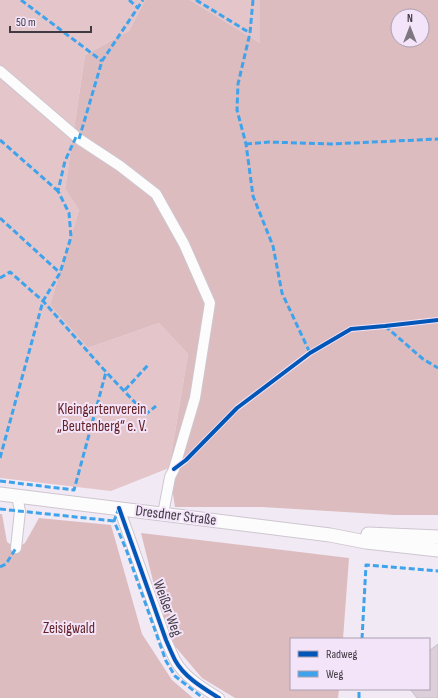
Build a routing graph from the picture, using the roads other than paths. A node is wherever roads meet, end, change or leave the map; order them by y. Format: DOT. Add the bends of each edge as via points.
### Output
graph roads {
  1 [pos="0,71"];
  2 [pos="0,494"];
  3 [pos="17,496"];
  4 [pos="119,508"];
  5 [pos="163,514"];
  6 [pos="330,535"];
  7 [pos="438,536"];
  8 [pos="16,548"];
  9 [pos="438,550"];
  10 [pos="219,698"];
  1 -- 5 [label="street" via="79,139 156,194 184,244 210,303 196,398 170,477"];
  2 -- 3 [label="main road, Dresdner Straße"];
  3 -- 4 [label="main road, Dresdner Straße"];
  3 -- 8 [label="street" via="20,511"];
  4 -- 5 [label="main road, Dresdner Straße"];
  4 -- 10 [label="street, Weißer Weg" via="175,661 202,688"];
  5 -- 6 [label="main road, Dresdner Straße"];
  6 -- 7 [label="main road"];
  6 -- 9 [label="main road"];
}
